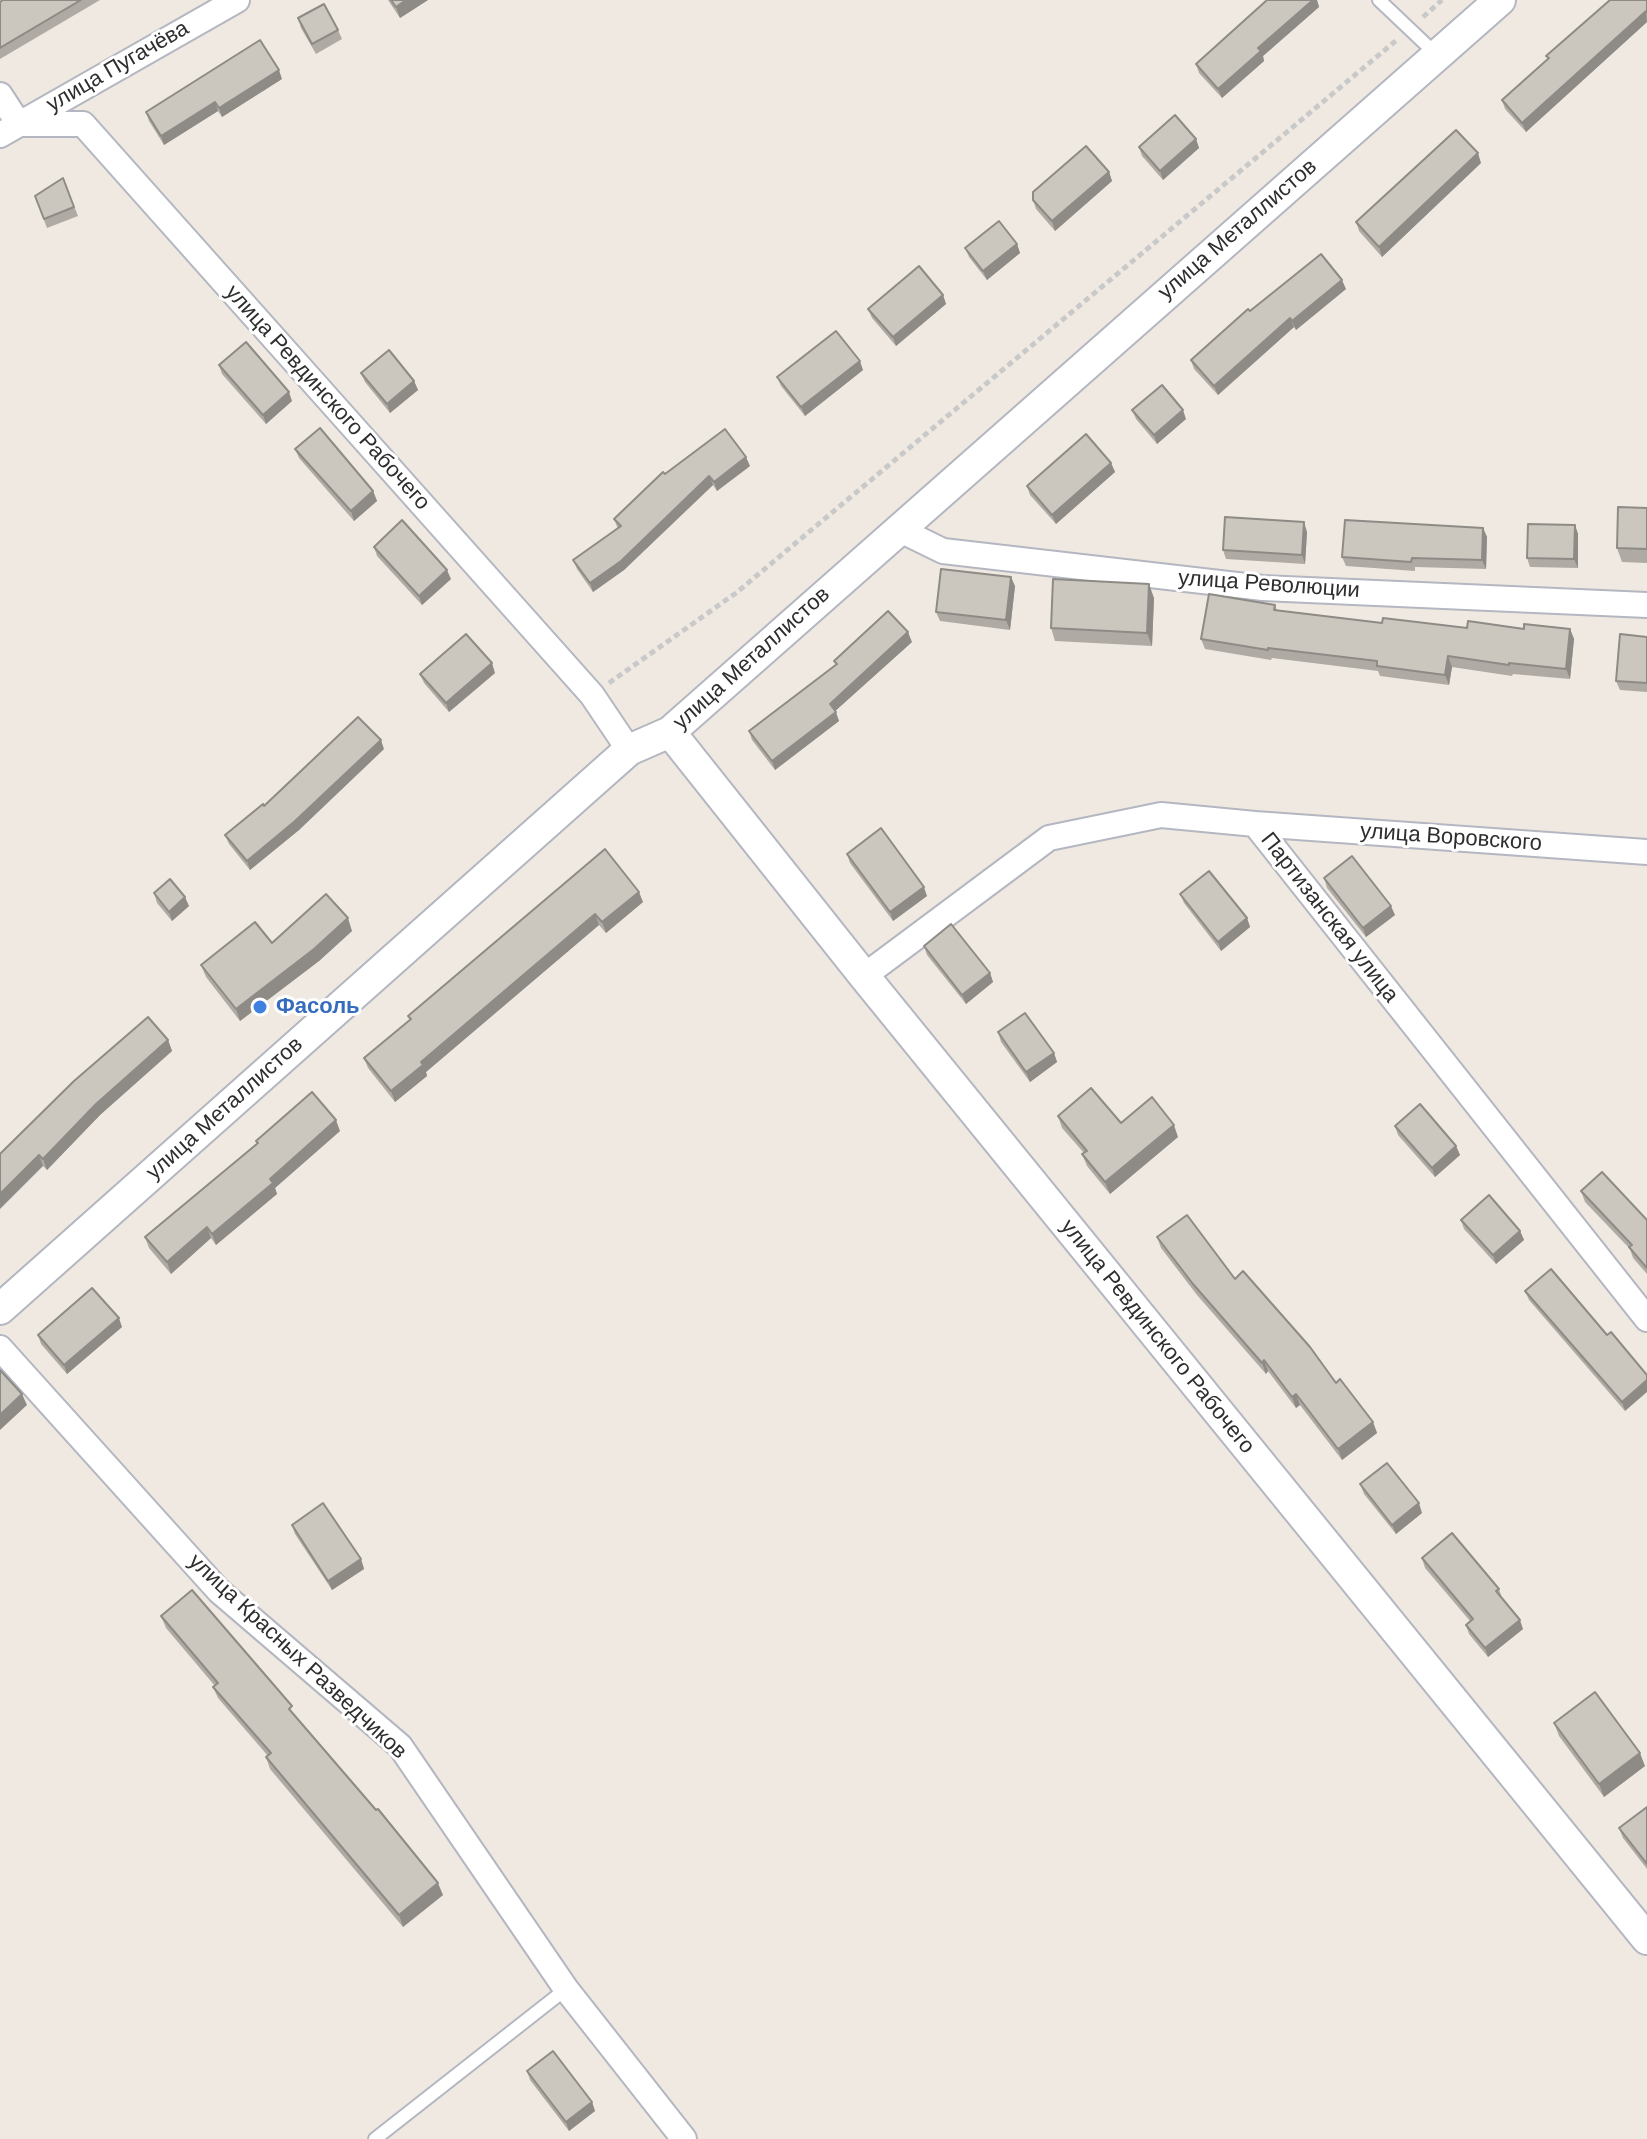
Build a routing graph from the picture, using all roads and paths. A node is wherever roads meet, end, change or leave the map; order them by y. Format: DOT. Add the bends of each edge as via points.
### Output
graph roads {
  1 [pos="237,0"];
  2 [pos="1379,0"];
  3 [pos="1442,0"];
  4 [pos="1500,0"];
  5 [pos="1409,30"];
  6 [pos="1437,55"];
  7 [pos="0,95"];
  8 [pos="9,130"];
  9 [pos="898,529"];
  10 [pos="1647,605"];
  11 [pos="592,695"];
  12 [pos="670,732"];
  13 [pos="629,750"];
  14 [pos="1255,824"];
  15 [pos="1647,852"];
  16 [pos="864,976"];
  17 [pos="0,1309"];
  18 [pos="1647,1319"];
  19 [pos="0,1348"];
  20 [pos="1647,1939"];
  21 [pos="566,1989"];
  22 [pos="375,2139"];
  23 [pos="684,2139"];
  1 -- 8 [label="street, улица Пугачёва"];
  2 -- 5 [label="lane"];
  3 -- 5 [label="path"];
  4 -- 6 [label="street, улица Металлистов"];
  5 -- 6 [label="lane"];
  5 -- 11 [label="path" via="736,593"];
  6 -- 9 [label="street, улица Металлистов"];
  7 -- 8 [label="street"];
  8 -- 11 [label="street, улица Ревдинского Рабочего" via="83,124"];
  9 -- 10 [label="street, улица Революции" via="943,551 1263,588"];
  9 -- 12 [label="street, улица Металлистов"];
  11 -- 13 [label="street, улица Ревдинского Рабочего"];
  12 -- 13 [label="street, улица Металлистов"];
  12 -- 16 [label="street, улица Ревдинского Рабочего"];
  13 -- 17 [label="street, улица Металлистов"];
  14 -- 15 [label="street, улица Воровского"];
  14 -- 16 [label="street, Партизанская улица" via="1161,815 1049,838"];
  14 -- 18 [label="street, Партизанская улица"];
  16 -- 20 [label="street, улица Ревдинского Рабочего"];
  19 -- 21 [label="street, улица Красных Разведчиков" via="219,1591 400,1746"];
  21 -- 22 [label="lane"];
  21 -- 23 [label="street, улица Красных Разведчиков"];
}
